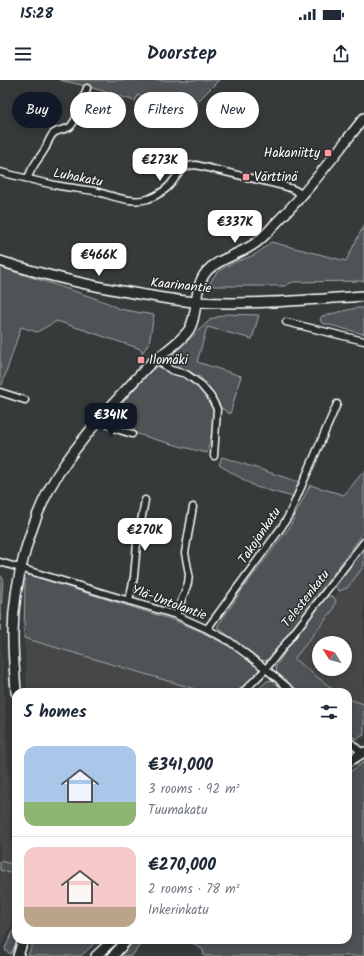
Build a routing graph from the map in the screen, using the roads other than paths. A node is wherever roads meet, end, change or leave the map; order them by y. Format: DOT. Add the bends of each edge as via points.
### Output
graph roads {
  1 [pos="87,88"];
  2 [pos="364,118"];
  3 [pos="0,172"];
  4 [pos="28,178"];
  5 [pos="302,195"];
  6 [pos="0,261"];
  7 [pos="364,296"];
  8 [pos="196,302"];
  9 [pos="286,322"];
  10 [pos="364,341"];
  11 [pos="156,358"];
  12 [pos="0,392"];
  13 [pos="25,400"];
  14 [pos="337,404"];
  15 [pos="102,418"];
  16 [pos="132,434"];
  17 [pos="214,456"];
  18 [pos="145,500"];
  19 [pos="193,507"];
  20 [pos="364,542"];
  21 [pos="0,562"];
  22 [pos="21,569"];
  23 [pos="129,601"];
  24 [pos="176,616"];
  25 [pos="207,629"];
  26 [pos="266,669"];
  27 [pos="16,688"];
  28 [pos="247,688"];
  29 [pos="288,688"];
  30 [pos="352,743"];
  31 [pos="363,752"];
  32 [pos="352,759"];
  33 [pos="22,944"];
  34 [pos="109,944"];
  35 [pos="124,944"];
  36 [pos="18,956"];
  37 [pos="96,956"];
  38 [pos="113,956"];
  1 -- 4 [label="street" via="72,124 51,136"];
  2 -- 5 [label="street"];
  3 -- 4 [label="street, Luhakatu"];
  4 -- 5 [label="street, Luhakatu" via="139,200 159,194 184,168 196,165 284,186"];
  5 -- 8 [label="street" via="258,242 209,269 200,282"];
  6 -- 8 [label="street, Kaarinantie" via="69,282"];
  7 -- 8 [label="street, Kaarinantie" via="274,302"];
  8 -- 11 [label="street" via="188,331"];
  9 -- 10 [label="street"];
  11 -- 15 [label="street"];
  11 -- 17 [label="street" via="171,370 186,374 200,384 211,398 217,409"];
  12 -- 13 [label="street"];
  14 -- 25 [label="street, Takojankatu" via="289,515"];
  15 -- 16 [label="street" via="113,428"];
  15 -- 22 [label="street" via="65,462 55,479 38,514"];
  18 -- 23 [label="street"];
  19 -- 24 [label="street" via="185,553 188,583"];
  20 -- 26 [label="street, Telestenkatu"];
  21 -- 22 [label="street, Ylä-Untolantie"];
  22 -- 23 [label="street, Ylä-Untolantie"];
  22 -- 27 [label="street" via="14,604 12,640"];
  23 -- 24 [label="street, Ylä-Untolantie"];
  24 -- 25 [label="street, Ylä-Untolantie"];
  25 -- 26 [label="street, Ylä-Untolantie" via="229,641"];
  26 -- 28 [label="street, Telestenkatu"];
  26 -- 29 [label="street, Ylä-Untolantie"];
  30 -- 31 [label="street"];
  31 -- 32 [label="street"];
  33 -- 36 [label="street"];
  34 -- 37 [label="street"];
  35 -- 38 [label="street"];
}
